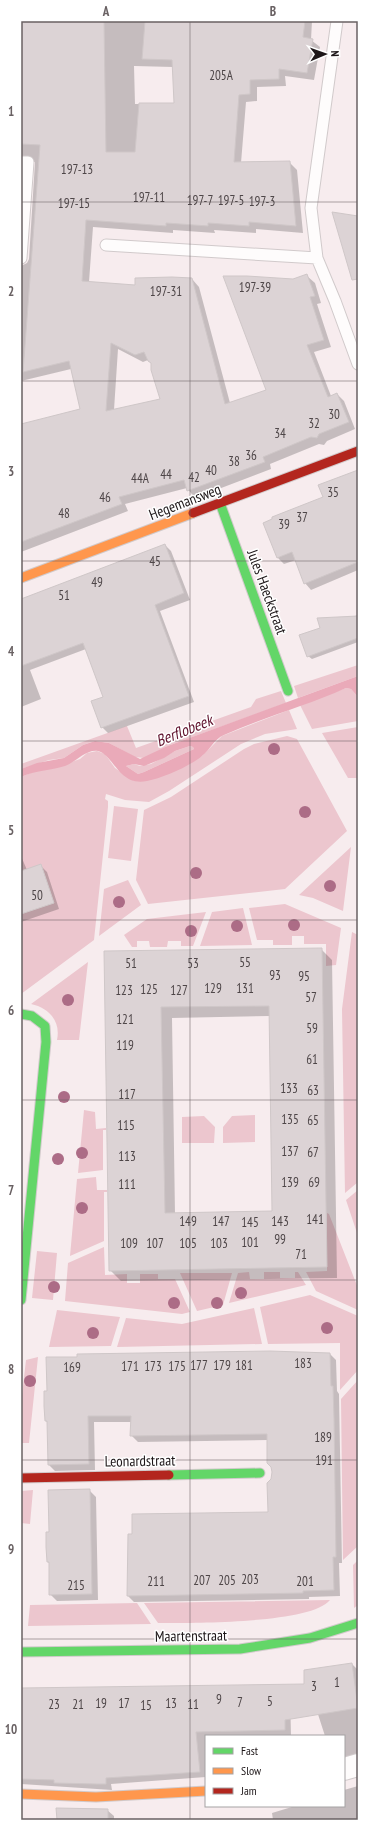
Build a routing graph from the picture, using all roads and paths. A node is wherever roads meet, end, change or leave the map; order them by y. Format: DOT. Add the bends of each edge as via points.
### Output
graph roads {
  1 [pos="337,21"];
  2 [pos="21,162"];
  3 [pos="106,245"];
  4 [pos="21,258"];
  5 [pos="316,258"];
  6 [pos="358,364"];
  7 [pos="358,451"];
  8 [pos="220,503"];
  9 [pos="21,578"];
  10 [pos="288,691"];
  11 [pos="21,1014"];
  12 [pos="21,1300"];
  13 [pos="260,1473"];
  14 [pos="21,1478"];
  15 [pos="358,1623"];
  16 [pos="21,1652"];
  17 [pos="358,1765"];
  18 [pos="345,1769"];
  19 [pos="205,1791"];
  20 [pos="21,1794"];
  1 -- 5 [label="lane" via="311,208"];
  2 -- 4 [label="lane" via="28,162"];
  3 -- 5 [label="lane"];
  5 -- 6 [label="lane"];
  7 -- 8 [label="street, Hegemansweg"];
  8 -- 9 [label="street, Hegemansweg"];
  8 -- 10 [label="street, Jules Haeckstraat"];
  11 -- 12 [label="street" via="32,1016 45,1026 46,1042"];
  13 -- 14 [label="street, Leonardstraat"];
  15 -- 16 [label="street, Maartenstraat" via="310,1638 240,1649"];
  17 -- 18 [label="street"];
  19 -- 20 [label="street" via="96,1797"];
}
